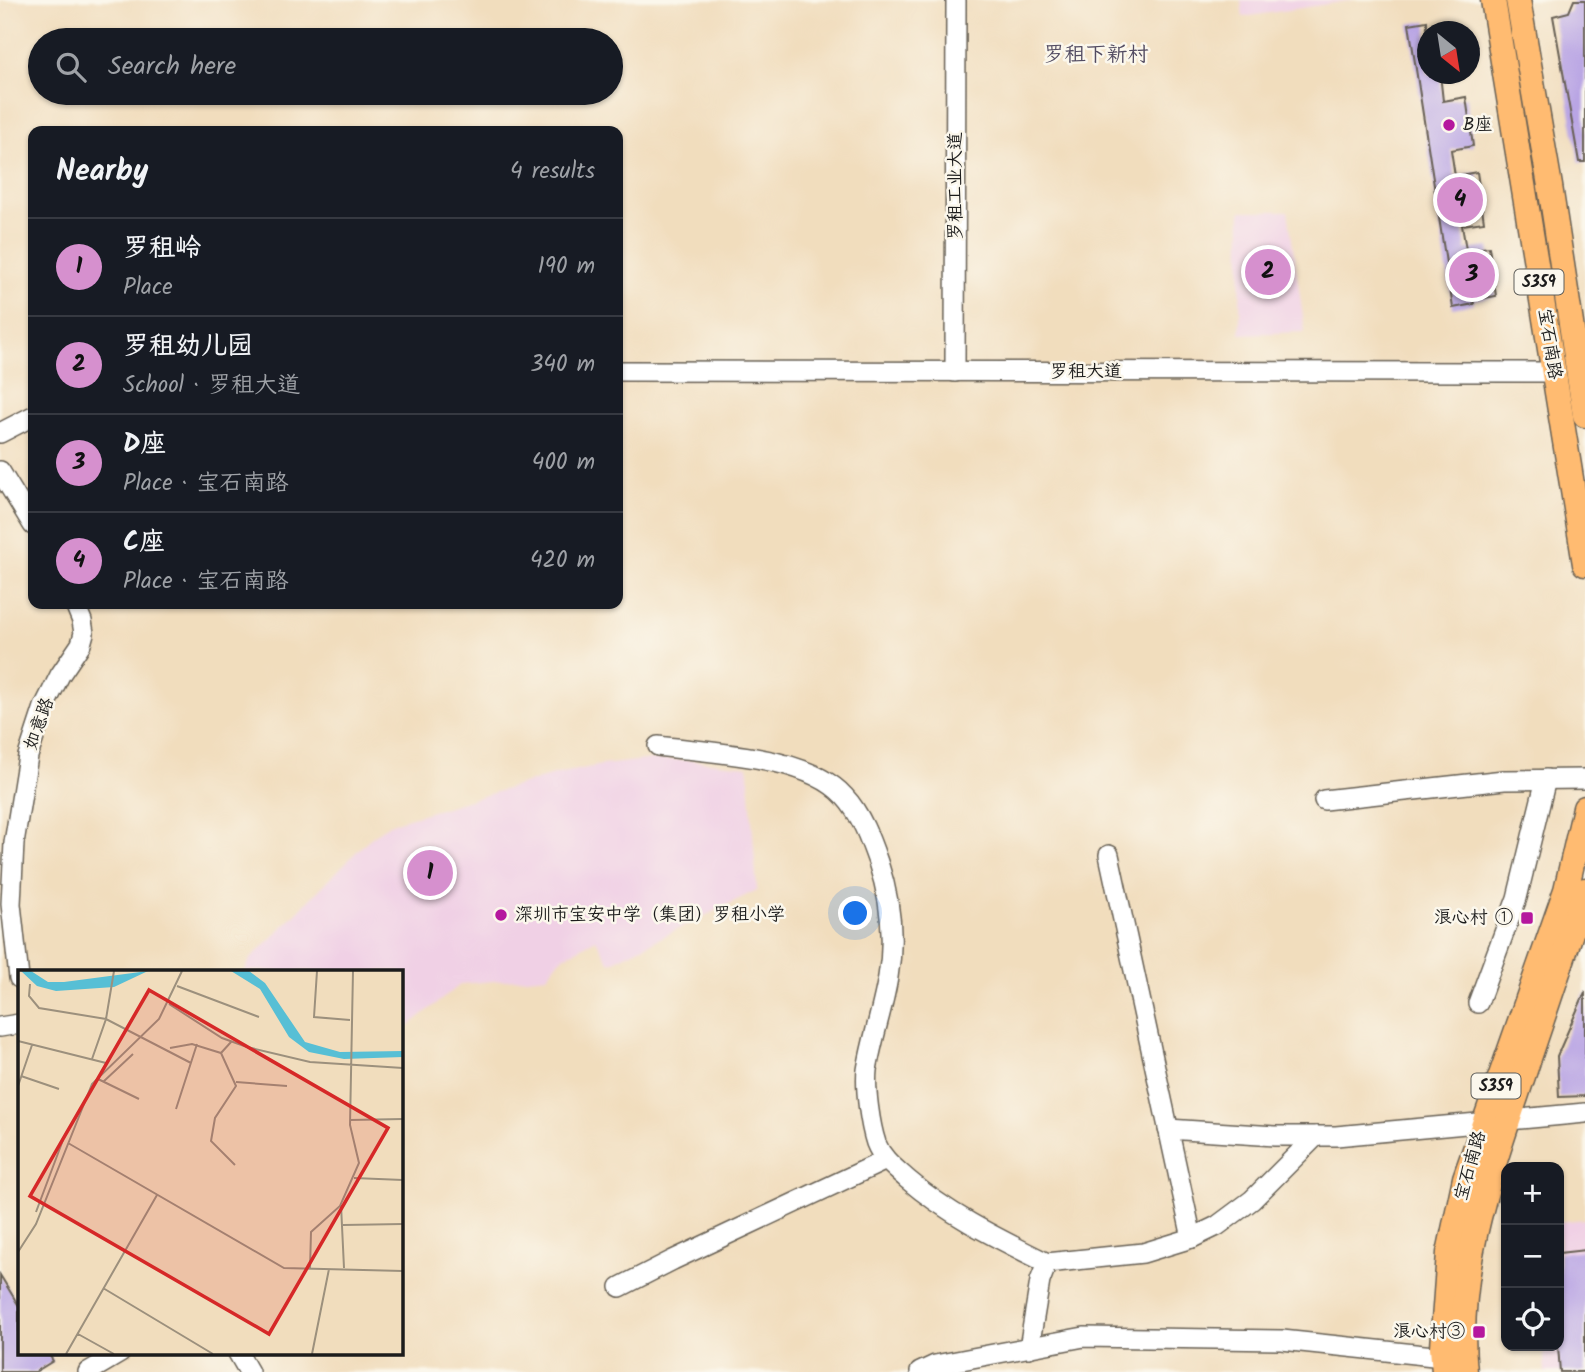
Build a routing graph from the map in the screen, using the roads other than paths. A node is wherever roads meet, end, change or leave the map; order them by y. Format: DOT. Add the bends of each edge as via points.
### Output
graph roads {
  1 [pos="956,0"];
  2 [pos="1493,0"];
  3 [pos="1518,0"];
  4 [pos="623,371"];
  5 [pos="955,372"];
  6 [pos="1554,373"];
  7 [pos="1585,415"];
  8 [pos="28,419"];
  9 [pos="0,433"];
  10 [pos="0,471"];
  11 [pos="28,518"];
  12 [pos="1585,565"];
  13 [pos="77,609"];
  14 [pos="658,747"];
  15 [pos="1546,779"];
  16 [pos="1585,779"];
  17 [pos="1324,800"];
  18 [pos="1585,808"];
  19 [pos="0,838"];
  20 [pos="13,854"];
  21 [pos="1110,855"];
  22 [pos="1585,890"];
  23 [pos="18,970"];
  24 [pos="1478,1003"];
  25 [pos="18,1024"];
  26 [pos="0,1027"];
  27 [pos="1585,1113"];
  28 [pos="1496,1121"];
  29 [pos="1168,1129"];
  30 [pos="1316,1136"];
  31 [pos="886,1160"];
  32 [pos="1192,1238"];
  33 [pos="1047,1263"];
  34 [pos="620,1287"];
  35 [pos="1029,1348"];
  36 [pos="118,1354"];
  37 [pos="239,1354"];
  38 [pos="1443,1365"];
  39 [pos="88,1372"];
  40 [pos="249,1372"];
  41 [pos="920,1372"];
  42 [pos="1465,1372"];
  1 -- 5 [label="street, 罗租工业大道"];
  2 -- 6 [label="main road, 宝石南路 / S359"];
  3 -- 7 [label="main road, 宝石南路 / S359"];
  4 -- 5 [label="street, 罗租大道"];
  5 -- 6 [label="street, 罗租大道"];
  6 -- 12 [label="main road, 宝石南路 / S359"];
  8 -- 9 [label="street"];
  10 -- 11 [label="street"];
  13 -- 20 [label="street, 如意路" via="84,633 60,675 28,756"];
  14 -- 31 [label="street" via="793,766 821,778 844,796 867,831 884,881 891,922 888,974 867,1071 876,1143"];
  15 -- 16 [label="street"];
  15 -- 17 [label="street"];
  15 -- 24 [label="street" via="1517,898"];
  18 -- 28 [label="main road, 宝石南路 / S359" via="1566,890"];
  19 -- 20 [label="street"];
  20 -- 23 [label="street, 如意路" via="11,904"];
  21 -- 29 [label="street"];
  22 -- 28 [label="main road, 宝石南路 / S359"];
  25 -- 26 [label="street"];
  27 -- 28 [label="street"];
  28 -- 30 [label="street"];
  28 -- 38 [label="main road, 宝石南路 / S359" via="1465,1178 1449,1253"];
  28 -- 42 [label="main road, 宝石南路 / S359" via="1469,1256"];
  29 -- 30 [label="street"];
  29 -- 32 [label="street"];
  30 -- 32 [label="street" via="1252,1200"];
  31 -- 33 [label="street" via="928,1197 972,1226"];
  31 -- 34 [label="street"];
  32 -- 33 [label="street" via="1143,1252"];
  33 -- 35 [label="street"];
  35 -- 38 [label="street" via="1084,1337 1282,1340"];
  35 -- 41 [label="street" via="935,1365"];
  36 -- 39 [label="street"];
  37 -- 40 [label="street"];
}
